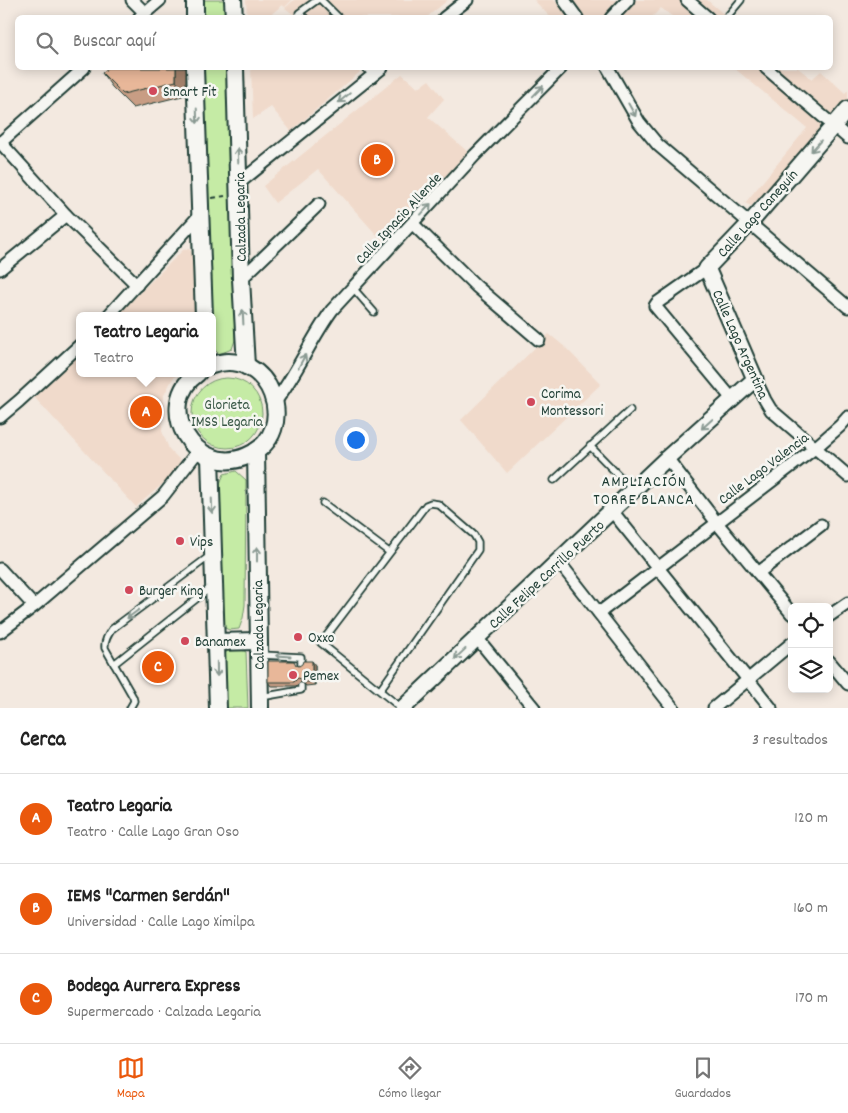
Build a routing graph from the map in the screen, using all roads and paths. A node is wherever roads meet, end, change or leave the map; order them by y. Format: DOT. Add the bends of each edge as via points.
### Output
graph roads {
  1 [pos="132,0"];
  2 [pos="160,0"];
  3 [pos="195,0"];
  4 [pos="233,0"];
  5 [pos="317,0"];
  6 [pos="321,0"];
  7 [pos="466,0"];
  8 [pos="564,0"];
  9 [pos="628,0"];
  10 [pos="687,0"];
  11 [pos="741,0"];
  12 [pos="142,15"];
  13 [pos="195,15"];
  14 [pos="234,15"];
  15 [pos="301,15"];
  16 [pos="336,15"];
  17 [pos="448,15"];
  18 [pos="575,15"];
  19 [pos="613,15"];
  20 [pos="704,15"];
  21 [pos="728,15"];
  22 [pos="82,70"];
  23 [pos="195,70"];
  24 [pos="235,70"];
  25 [pos="373,70"];
  26 [pos="559,70"];
  27 [pos="609,70"];
  28 [pos="768,70"];
  29 [pos="848,109"];
  30 [pos="834,126"];
  31 [pos="848,138"];
  32 [pos="0,142"];
  33 [pos="239,188"];
  34 [pos="319,204"];
  35 [pos="199,208"];
  36 [pos="66,215"];
  37 [pos="750,223"];
  38 [pos="413,224"];
  39 [pos="707,268"];
  40 [pos="0,269"];
  41 [pos="241,279"];
  42 [pos="137,285"];
  43 [pos="353,288"];
  44 [pos="848,307"];
  45 [pos="112,312"];
  46 [pos="204,312"];
  47 [pos="374,312"];
  48 [pos="539,340"];
  49 [pos="76,349"];
  50 [pos="216,364"];
  51 [pos="246,366"];
  52 [pos="194,377"];
  53 [pos="755,379"];
  54 [pos="733,400"];
  55 [pos="275,402"];
  56 [pos="630,410"];
  57 [pos="0,417"];
  58 [pos="848,417"];
  59 [pos="590,446"];
  60 [pos="816,448"];
  61 [pos="256,451"];
  62 [pos="204,454"];
  63 [pos="668,458"];
  64 [pos="848,476"];
  65 [pos="554,480"];
  66 [pos="633,491"];
  67 [pos="323,503"];
  68 [pos="612,511"];
  69 [pos="717,523"];
  70 [pos="821,525"];
  71 [pos="390,552"];
  72 [pos="213,553"];
  73 [pos="559,562"];
  74 [pos="659,567"];
  75 [pos="0,569"];
  76 [pos="758,573"];
  77 [pos="214,585"];
  78 [pos="848,603"];
  79 [pos="34,606"];
  80 [pos="788,609"];
  81 [pos="599,613"];
  82 [pos="833,613"];
  83 [pos="0,632"];
  84 [pos="477,638"];
  85 [pos="216,642"];
  86 [pos="788,646"];
  87 [pos="258,648"];
  88 [pos="114,664"];
  89 [pos="301,665"];
  90 [pos="833,666"];
  91 [pos="748,679"];
  92 [pos="848,684"];
  93 [pos="301,686"];
  94 [pos="380,690"];
  95 [pos="260,702"];
  96 [pos="407,706"];
  97 [pos="130,708"];
  98 [pos="218,708"];
  99 [pos="534,708"];
  100 [pos="673,708"];
  101 [pos="714,708"];
  102 [pos="771,708"];
  1 -- 12 [label="street"];
  2 -- 12 [label="street"];
  3 -- 13 [label="main road"];
  4 -- 14 [label="main road"];
  5 -- 15 [label="lane" via="299,13"];
  6 -- 16 [label="lane"];
  7 -- 17 [label="street"];
  8 -- 18 [label="street"];
  9 -- 19 [label="street"];
  10 -- 20 [label="street"];
  11 -- 21 [label="lane"];
  22 -- 32 [label="street"];
  23 -- 35 [label="main road, one-way"];
  33 -- 24 [label="main road, Calzada Legaria, one-way"];
  25 -- 33 [label="street, one-way"];
  38 -- 26 [label="street, Calle Ignacio Allende, one-way"];
  27 -- 37 [label="street, one-way" via="639,122 658,145"];
  28 -- 30 [label="street"];
  29 -- 30 [label="street, Calle Lago Caneguín"];
  30 -- 31 [label="street"];
  30 -- 37 [label="street, Calle Lago Caneguín, one-way"];
  32 -- 36 [label="street"];
  33 -- 35 [label="path"];
  33 -- 41 [label="main road, Calzada Legaria"];
  34 -- 41 [label="street"];
  35 -- 42 [label="street"];
  35 -- 46 [label="main road"];
  36 -- 40 [label="street"];
  36 -- 42 [label="street"];
  37 -- 39 [label="street, Calle Lago Caneguín"];
  37 -- 44 [label="street"];
  38 -- 43 [label="street, Calle Ignacio Allende"];
  38 -- 48 [label="street" via="476,286"];
  39 -- 53 [label="street, Calle Lago Argentina"];
  39 -- 54 [label="street, Calle Lago Caneguín" via="655,306"];
  51 -- 41 [label="main road, Calzada Legaria, one-way"];
  42 -- 45 [label="street"];
  43 -- 47 [label="lane"];
  55 -- 43 [label="street, Calle Ignacio Allende, one-way" via="291,382 320,326"];
  49 -- 57 [label="street"];
  50 -- 51 [label="main road"];
  51 -- 55 [label="main road" via="270,387"];
  52 -- 62 [label="main road" via="185,387 179,414 181,428 188,441"];
  53 -- 54 [label="street, Calle Felipe Carrillo Puerto"];
  53 -- 60 [label="street, Calle Lago Argentina" via="772,410"];
  54 -- 63 [label="street, Calle Felipe Carrillo Puerto, one-way"];
  55 -- 61 [label="main road" via="273,430"];
  56 -- 59 [label="lane"];
  58 -- 60 [label="street, Calle Lago Valencia"];
  59 -- 65 [label="lane"];
  59 -- 66 [label="lane"];
  60 -- 64 [label="street, Calle Lago Argentina"];
  60 -- 69 [label="street, Calle Lago Valencia"];
  61 -- 62 [label="main road" via="238,459 220,460"];
  87 -- 61 [label="main road, Calzada Legaria, one-way"];
  62 -- 72 [label="main road, one-way"];
  62 -- 79 [label="street" via="163,496"];
  63 -- 66 [label="street, Calle Felipe Carrillo Puerto"];
  63 -- 69 [label="street"];
  66 -- 68 [label="street, Calle Felipe Carrillo Puerto"];
  67 -- 71 [label="lane"];
  68 -- 73 [label="street, Calle Felipe Carrillo Puerto"];
  68 -- 74 [label="street"];
  69 -- 74 [label="street, Calle Lago Valencia"];
  69 -- 76 [label="street"];
  70 -- 76 [label="street"];
  71 -- 94 [label="lane" via="321,643"];
  71 -- 94 [label="lane" via="426,505 431,503 438,504 478,542 478,550"];
  72 -- 77 [label="main road"];
  72 -- 88 [label="lane, one-way" via="112,629 104,644"];
  73 -- 81 [label="street"];
  73 -- 84 [label="street, Calle Felipe Carrillo Puerto"];
  74 -- 81 [label="street, Calle Lago Valencia"];
  74 -- 91 [label="street"];
  75 -- 79 [label="street"];
  76 -- 80 [label="street"];
  77 -- 85 [label="main road"];
  77 -- 88 [label="lane"];
  78 -- 82 [label="street"];
  79 -- 83 [label="street"];
  81 -- 100 [label="street"];
  84 -- 96 [label="street, Calle Felipe Carrillo Puerto, one-way"];
  84 -- 99 [label="street"];
  85 -- 87 [label="main road"];
  85 -- 98 [label="main road, one-way"];
  86 -- 91 [label="street"];
  89 -- 87 [label="lane, one-way" via="301,657"];
  87 -- 95 [label="main road, Calzada Legaria"];
  88 -- 97 [label="lane" via="133,697"];
  90 -- 92 [label="street"];
  91 -- 101 [label="street"];
  91 -- 102 [label="street"];
  93 -- 95 [label="lane" via="301,690"];
  94 -- 96 [label="lane"];
}
